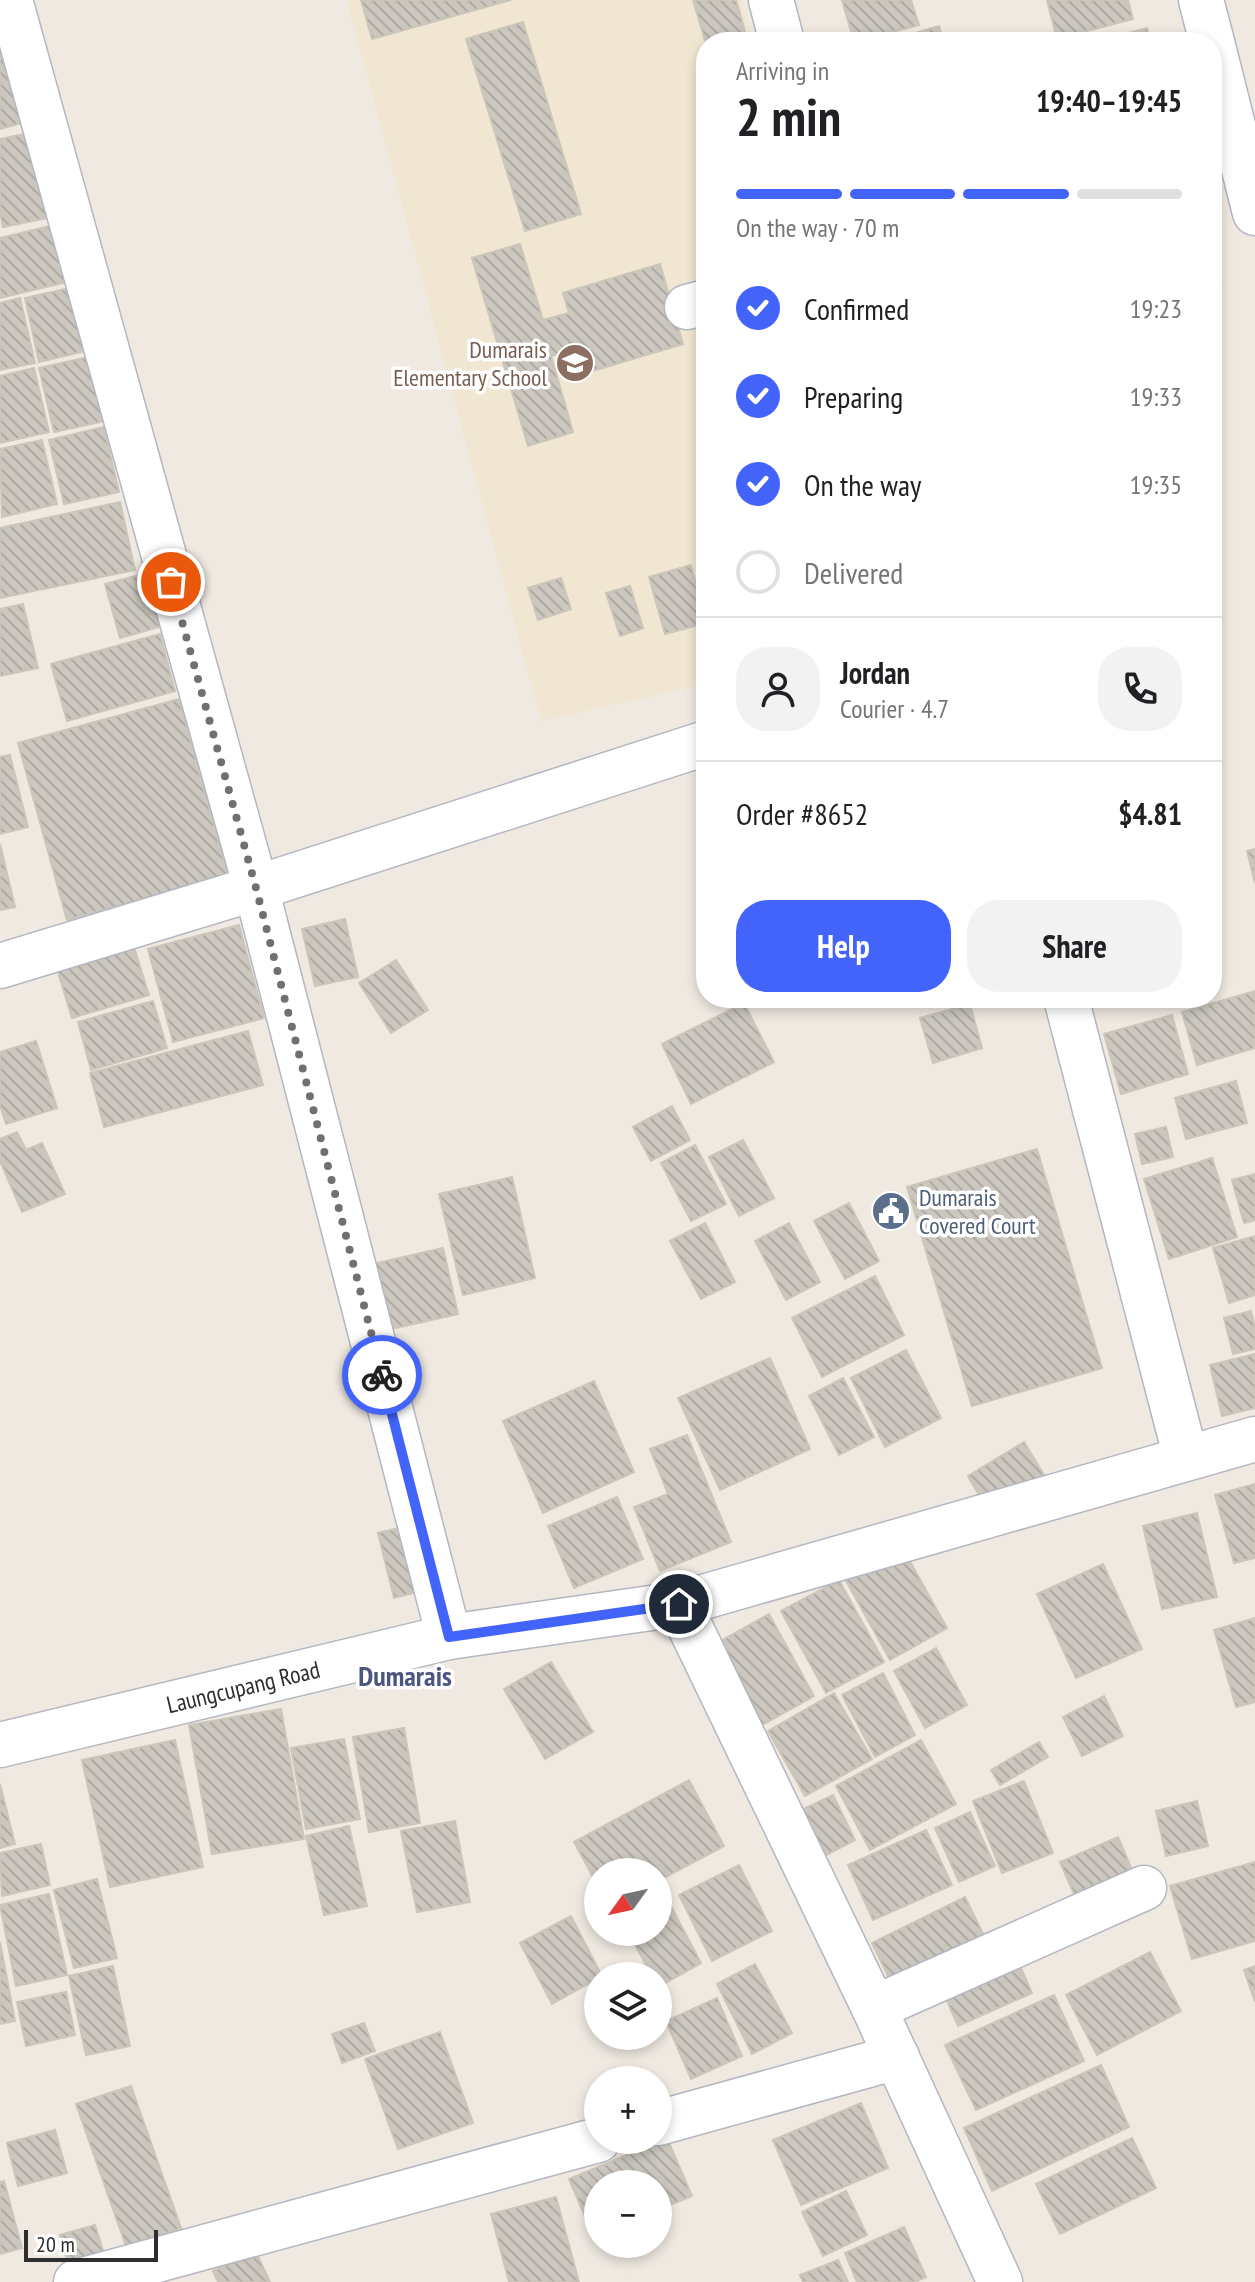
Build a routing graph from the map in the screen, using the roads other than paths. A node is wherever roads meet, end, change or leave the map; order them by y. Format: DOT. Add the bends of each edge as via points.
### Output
graph roads {
  1 [pos="10,0"];
  2 [pos="771,0"];
  3 [pos="1201,0"];
  4 [pos="779,32"];
  5 [pos="1209,32"];
  6 [pos="1222,82"];
  7 [pos="1255,213"];
  8 [pos="696,746"];
  9 [pos="256,888"];
  10 [pos="0,966"];
  11 [pos="1069,1008"];
  12 [pos="1255,1439"];
  13 [pos="1186,1458"];
  14 [pos="679,1604"];
  15 [pos="449,1637"];
  16 [pos="0,1745"];
  17 [pos="1144,1888"];
  18 [pos="874,2008"];
  19 [pos="897,2057"];
  20 [pos="672,2119"];
  21 [pos="584,2144"];
  22 [pos="76,2282"];
  23 [pos="1000,2282"];
  1 -- 9 [label="street"];
  2 -- 4 [label="street"];
  3 -- 5 [label="street"];
  6 -- 7 [label="street"];
  8 -- 9 [label="street"];
  9 -- 10 [label="street"];
  9 -- 15 [label="street"];
  11 -- 13 [label="street"];
  12 -- 13 [label="street, Laungcupang Road"];
  13 -- 14 [label="street, Laungcupang Road"];
  14 -- 15 [label="street, Laungcupang Road"];
  14 -- 18 [label="street"];
  15 -- 16 [label="street, Laungcupang Road"];
  17 -- 18 [label="street"];
  18 -- 19 [label="street"];
  19 -- 20 [label="street"];
  19 -- 23 [label="street"];
  21 -- 22 [label="street"];
}
